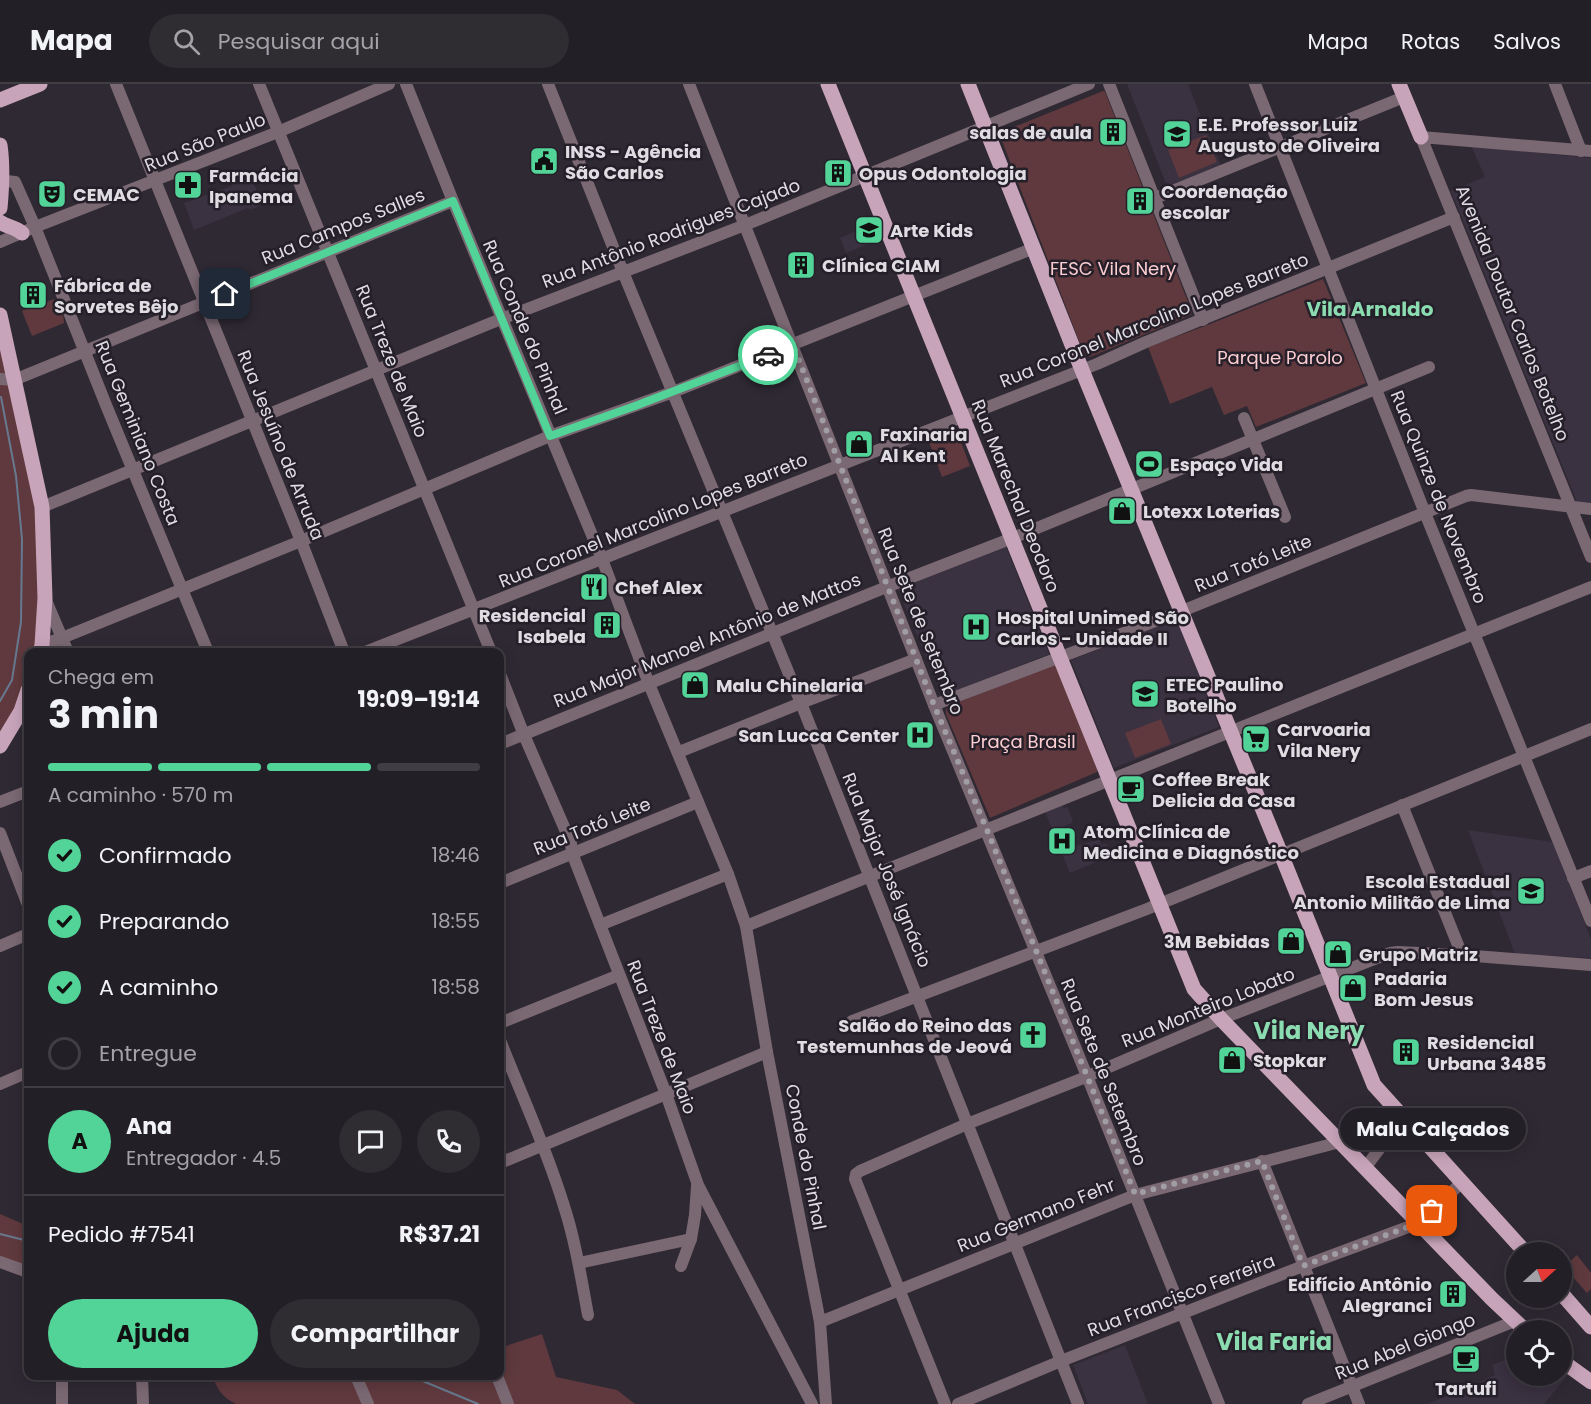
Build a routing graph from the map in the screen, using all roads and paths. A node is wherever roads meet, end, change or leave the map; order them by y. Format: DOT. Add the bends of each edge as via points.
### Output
graph roads {
  1 [pos="40,84"];
  2 [pos="116,84"];
  3 [pos="259,84"];
  4 [pos="389,84"];
  5 [pos="406,84"];
  6 [pos="548,84"];
  7 [pos="689,84"];
  8 [pos="828,84"];
  9 [pos="968,84"];
  10 [pos="1089,84"];
  11 [pos="1109,84"];
  12 [pos="1255,84"];
  13 [pos="1555,84"];
  14 [pos="1402,90"];
  15 [pos="0,100"];
  16 [pos="985,127"];
  17 [pos="278,132"];
  18 [pos="1421,137"];
  19 [pos="0,145"];
  20 [pos="1280,146"];
  21 [pos="1586,151"];
  22 [pos="866,175"];
  23 [pos="156,180"];
  24 [pos="3,184"];
  25 [pos="1155,198"];
  26 [pos="453,201"];
  27 [pos="0,208"];
  28 [pos="1454,217"];
  29 [pos="0,222"];
  30 [pos="746,225"];
  31 [pos="29,230"];
  32 [pos="0,242"];
  33 [pos="1034,248"];
  34 [pos="328,252"];
  35 [pos="1329,268"];
  36 [pos="623,272"];
  37 [pos="915,296"];
  38 [pos="204,302"];
  39 [pos="0,315"];
  40 [pos="502,319"];
  41 [pos="1203,320"];
  42 [pos="793,345"];
  43 [pos="85,351"];
  44 [pos="1429,367"];
  45 [pos="1082,370"];
  46 [pos="375,371"];
  47 [pos="7,379"];
  48 [pos="1376,389"];
  49 [pos="673,392"];
  50 [pos="963,417"];
  51 [pos="1244,418"];
  52 [pos="252,421"];
  53 [pos="550,436"];
  54 [pos="1253,439"];
  55 [pos="840,465"];
  56 [pos="133,470"];
  57 [pos="424,489"];
  58 [pos="1131,489"];
  59 [pos="1571,506"];
  60 [pos="42,507"];
  61 [pos="1591,508"];
  62 [pos="722,512"];
  63 [pos="1425,513"];
  64 [pos="1285,517"];
  65 [pos="1012,538"];
  66 [pos="301,541"];
  67 [pos="1591,557"];
  68 [pos="602,559"];
  69 [pos="888,586"];
  70 [pos="1591,587"];
  71 [pos="182,589"];
  72 [pos="45,598"];
  73 [pos="474,610"];
  74 [pos="1182,611"];
  75 [pos="773,633"];
  76 [pos="1475,634"];
  77 [pos="62,638"];
  78 [pos="41,648"];
  79 [pos="43,648"];
  80 [pos="66,648"];
  81 [pos="206,648"];
  82 [pos="342,648"];
  83 [pos="375,648"];
  84 [pos="489,648"];
  85 [pos="1060,658"];
  86 [pos="916,659"];
  87 [pos="504,684"];
  88 [pos="649,684"];
  89 [pos="24,702"];
  90 [pos="801,703"];
  91 [pos="934,705"];
  92 [pos="1591,729"];
  93 [pos="1231,732"];
  94 [pos="524,735"];
  95 [pos="504,742"];
  96 [pos="0,746"];
  97 [pos="679,752"];
  98 [pos="1525,756"];
  99 [pos="1110,781"];
  100 [pos="24,793"];
  101 [pos="0,802"];
  102 [pos="698,802"];
  103 [pos="1402,805"];
  104 [pos="987,830"];
  105 [pos="0,833"];
  106 [pos="572,853"];
  107 [pos="1281,854"];
  108 [pos="1591,871"];
  109 [pos="728,874"];
  110 [pos="870,876"];
  111 [pos="1573,878"];
  112 [pos="504,881"];
  113 [pos="24,895"];
  114 [pos="1159,904"];
  115 [pos="1591,921"];
  116 [pos="600,925"];
  117 [pos="746,926"];
  118 [pos="24,936"];
  119 [pos="0,946"];
  120 [pos="1035,951"];
  121 [pos="1462,955"];
  122 [pos="1591,965"];
  123 [pos="620,975"];
  124 [pos="1329,977"];
  125 [pos="918,996"];
  126 [pos="1221,1019"];
  127 [pos="504,1021"];
  128 [pos="852,1022"];
  129 [pos="504,1050"];
  130 [pos="767,1052"];
  131 [pos="24,1074"];
  132 [pos="1087,1076"];
  133 [pos="0,1084"];
  134 [pos="666,1094"];
  135 [pos="1402,1119"];
  136 [pos="967,1124"];
  137 [pos="1340,1142"];
  138 [pos="542,1146"];
  139 [pos="504,1161"];
  140 [pos="1262,1161"];
  141 [pos="1365,1168"];
  142 [pos="1461,1183"];
  143 [pos="698,1185"];
  144 [pos="1135,1194"];
  145 [pos="1419,1223"];
  146 [pos="691,1239"];
  147 [pos="1516,1242"];
  148 [pos="1014,1243"];
  149 [pos="0,1262"];
  150 [pos="579,1263"];
  151 [pos="681,1266"];
  152 [pos="1303,1266"];
  153 [pos="24,1271"];
  154 [pos="899,1289"];
  155 [pos="1572,1305"];
  156 [pos="1184,1314"];
  157 [pos="588,1315"];
  158 [pos="1514,1320"];
  159 [pos="820,1322"];
  160 [pos="1591,1327"];
  161 [pos="1506,1331"];
  162 [pos="1061,1361"];
  163 [pos="1572,1367"];
  164 [pos="1589,1376"];
  165 [pos="62,1380"];
  166 [pos="142,1380"];
  167 [pos="358,1380"];
  168 [pos="499,1380"];
  169 [pos="1351,1387"];
  170 [pos="62,1404"];
  171 [pos="143,1404"];
  172 [pos="368,1404"];
  173 [pos="508,1404"];
  174 [pos="812,1404"];
  175 [pos="826,1404"];
  176 [pos="945,1404"];
  177 [pos="958,1404"];
  178 [pos="1078,1404"];
  179 [pos="1219,1404"];
  180 [pos="1308,1404"];
  181 [pos="1359,1404"];
  1 -- 15 [label="main road"];
  2 -- 23 [label="street, Rua Jesuíno de Arruda"];
  3 -- 17 [label="street, Rua Treze de Maio"];
  4 -- 17 [label="street, Rua São Paulo"];
  5 -- 26 [label="street, Rua Conde do Pinhal"];
  6 -- 36 [label="street, Rua Major José Ignácio"];
  7 -- 30 [label="street, Rua Sete de Setembro"];
  8 -- 22 [label="main road, Rua Marechal Deodoro"];
  9 -- 16 [label="main road"];
  10 -- 16 [label="street, Rua Antônio Rodrigues Cajado"];
  11 -- 25 [label="street"];
  12 -- 20 [label="street, Rua Quinze de Novembro"];
  13 -- 21 [label="street"];
  14 -- 18 [label="main road, Avenida Doutor Carlos Botelho"];
  14 -- 20 [label="street"];
  16 -- 22 [label="street, Rua Antônio Rodrigues Cajado"];
  16 -- 33 [label="main road"];
  17 -- 23 [label="street, Rua São Paulo"];
  17 -- 34 [label="street, Rua Treze de Maio"];
  18 -- 21 [label="street"];
  18 -- 28 [label="street, Avenida Doutor Carlos Botelho"];
  19 -- 24 [label="main road"];
  20 -- 25 [label="street"];
  20 -- 35 [label="street, Rua Quinze de Novembro"];
  22 -- 30 [label="street, Rua Antônio Rodrigues Cajado"];
  22 -- 37 [label="main road, Rua Marechal Deodoro"];
  23 -- 31 [label="street, Rua São Paulo"];
  23 -- 38 [label="street, Rua Jesuíno de Arruda"];
  24 -- 27 [label="main road"];
  24 -- 31 [label="street, Rua Geminiano Costa" via="15,182"];
  25 -- 41 [label="street"];
  26 -- 34 [label="street, Rua Campos Salles"];
  26 -- 40 [label="street, Rua Conde do Pinhal"];
  28 -- 35 [label="street, Rua Coronel Marcolino Lopes Barreto"];
  28 -- 59 [label="street, Avenida Doutor Carlos Botelho"];
  29 -- 31 [label="main road"];
  30 -- 36 [label="street, Rua Antônio Rodrigues Cajado"];
  30 -- 42 [label="street, Rua Sete de Setembro"];
  31 -- 32 [label="street, Rua São Paulo"];
  31 -- 43 [label="street, Rua Geminiano Costa"];
  33 -- 37 [label="street"];
  33 -- 45 [label="main road"];
  34 -- 38 [label="street, Rua Campos Salles"];
  34 -- 46 [label="street, Rua Treze de Maio"];
  35 -- 41 [label="street, Rua Coronel Marcolino Lopes Barreto"];
  35 -- 48 [label="street, Rua Quinze de Novembro"];
  36 -- 40 [label="street, Rua Antônio Rodrigues Cajado"];
  36 -- 49 [label="street, Rua Major José Ignácio"];
  37 -- 42 [label="street"];
  37 -- 50 [label="main road, Rua Marechal Deodoro"];
  38 -- 43 [label="street, Rua Campos Salles"];
  38 -- 52 [label="street, Rua Jesuíno de Arruda"];
  39 -- 47 [label="main road"];
  40 -- 46 [label="street, Rua Antônio Rodrigues Cajado"];
  40 -- 53 [label="street, Rua Conde do Pinhal"];
  41 -- 45 [label="street, Rua Coronel Marcolino Lopes Barreto"];
  42 -- 49 [label="street"];
  42 -- 55 [label="street, Rua Sete de Setembro"];
  43 -- 47 [label="street, Rua Campos Salles"];
  43 -- 56 [label="street, Rua Geminiano Costa"];
  44 -- 48 [label="street, Rua Major Manoel Antônio de Mattos"];
  45 -- 50 [label="street, Rua Coronel Marcolino Lopes Barreto"];
  45 -- 58 [label="main road"];
  46 -- 52 [label="street, Rua Antônio Rodrigues Cajado"];
  46 -- 57 [label="street, Rua Treze de Maio"];
  47 -- 60 [label="main road"];
  48 -- 54 [label="street, Rua Major Manoel Antônio de Mattos"];
  48 -- 63 [label="street, Rua Quinze de Novembro"];
  49 -- 53 [label="street"];
  49 -- 62 [label="street, Rua Major José Ignácio"];
  50 -- 55 [label="street, Rua Coronel Marcolino Lopes Barreto"];
  50 -- 65 [label="main road, Rua Marechal Deodoro"];
  51 -- 54 [label="street"];
  52 -- 56 [label="street, Rua Antônio Rodrigues Cajado"];
  52 -- 66 [label="street, Rua Jesuíno de Arruda"];
  53 -- 57 [label="street"];
  53 -- 68 [label="street, Rua Conde do Pinhal"];
  54 -- 58 [label="street, Rua Major Manoel Antônio de Mattos"];
  54 -- 64 [label="street"];
  55 -- 62 [label="street, Rua Coronel Marcolino Lopes Barreto"];
  55 -- 69 [label="street, Rua Sete de Setembro"];
  56 -- 60 [label="street, Rua Antônio Rodrigues Cajado"];
  56 -- 71 [label="street, Rua Geminiano Costa"];
  57 -- 66 [label="street"];
  57 -- 73 [label="street, Rua Treze de Maio"];
  58 -- 65 [label="street, Rua Major Manoel Antônio de Mattos"];
  58 -- 74 [label="main road"];
  59 -- 61 [label="street, Rua Totó Leite"];
  59 -- 63 [label="street, Rua Totó Leite" via="1471,495"];
  59 -- 67 [label="street, Avenida Doutor Carlos Botelho"];
  60 -- 72 [label="main road"];
  62 -- 68 [label="street, Rua Coronel Marcolino Lopes Barreto"];
  62 -- 75 [label="street, Rua Major José Ignácio"];
  63 -- 74 [label="street, Rua Totó Leite"];
  63 -- 76 [label="street, Rua Quinze de Novembro"];
  65 -- 69 [label="street, Rua Major Manoel Antônio de Mattos"];
  65 -- 85 [label="main road, Rua Marechal Deodoro"];
  66 -- 71 [label="street"];
  66 -- 82 [label="street, Rua Jesuíno de Arruda"];
  68 -- 73 [label="street, Rua Coronel Marcolino Lopes Barreto"];
  68 -- 88 [label="street, Rua Conde do Pinhal"];
  69 -- 75 [label="street, Rua Major Manoel Antônio de Mattos"];
  69 -- 86 [label="street, Rua Sete de Setembro"];
  70 -- 76 [label="street"];
  71 -- 77 [label="street"];
  71 -- 81 [label="street, Rua Geminiano Costa"];
  72 -- 77 [label="street"];
  72 -- 78 [label="main road"];
  73 -- 83 [label="street, Rua Coronel Marcolino Lopes Barreto"];
  73 -- 84 [label="street, Rua Treze de Maio"];
  74 -- 85 [label="street, Rua Totó Leite"];
  74 -- 93 [label="main road"];
  75 -- 88 [label="street, Rua Major Manoel Antônio de Mattos"];
  75 -- 90 [label="street, Rua Major José Ignácio"];
  76 -- 93 [label="street"];
  76 -- 98 [label="street, Rua Quinze de Novembro"];
  77 -- 79 [label="street"];
  77 -- 80 [label="street"];
  85 -- 91 [label="street, Rua Totó Leite"];
  85 -- 99 [label="main road, Rua Marechal Deodoro"];
  86 -- 90 [label="street"];
  86 -- 91 [label="street, Rua Sete de Setembro"];
  87 -- 94 [label="street, Rua Treze de Maio"];
  88 -- 94 [label="street, Rua Major Manoel Antônio de Mattos"];
  88 -- 97 [label="street, Conde do Pinhal"];
  89 -- 96 [label="main road"];
  90 -- 97 [label="street"];
  90 -- 110 [label="street, Rua Major José Ignácio"];
  91 -- 104 [label="street, Rua Sete de Setembro"];
  92 -- 98 [label="street"];
  93 -- 99 [label="street"];
  93 -- 107 [label="main road"];
  94 -- 95 [label="street, Rua Major Manoel Antônio de Mattos"];
  94 -- 106 [label="street, Rua Treze de Maio"];
  97 -- 102 [label="street, Conde do Pinhal"];
  98 -- 103 [label="street"];
  98 -- 111 [label="street, Rua Quinze de Novembro"];
  99 -- 104 [label="street"];
  99 -- 114 [label="main road, Rua Marechal Deodoro"];
  100 -- 101 [label="street"];
  102 -- 106 [label="street, Rua Totó Leite"];
  102 -- 109 [label="street, Conde do Pinhal"];
  103 -- 107 [label="street"];
  103 -- 121 [label="street"];
  104 -- 110 [label="street"];
  104 -- 120 [label="street, Rua Sete de Setembro"];
  105 -- 113 [label="street"];
  106 -- 112 [label="street, Rua Totó Leite"];
  106 -- 116 [label="street, Rua Treze de Maio"];
  107 -- 114 [label="street"];
  107 -- 124 [label="main road"];
  108 -- 111 [label="street"];
  109 -- 116 [label="street"];
  109 -- 117 [label="street, Conde do Pinhal"];
  110 -- 117 [label="street"];
  110 -- 125 [label="street, Rua Major José Ignácio"];
  111 -- 115 [label="street, Rua Quinze de Novembro"];
  114 -- 120 [label="street"];
  114 -- 126 [label="main road, Rua Marechal Deodoro" via="1194,989"];
  116 -- 123 [label="street, Rua Treze de Maio"];
  117 -- 130 [label="street, Conde do Pinhal"];
  118 -- 119 [label="street"];
  120 -- 125 [label="street"];
  120 -- 132 [label="street, Rua Sete de Setembro"];
  121 -- 122 [label="street, Rua Monteiro Lobato"];
  121 -- 124 [label="street, Rua Monteiro Lobato" via="1390,953"];
  123 -- 127 [label="street"];
  123 -- 134 [label="street, Rua Treze de Maio"];
  124 -- 126 [label="street, Rua Monteiro Lobato"];
  124 -- 135 [label="main road" via="1374,1085"];
  125 -- 128 [label="street"];
  125 -- 136 [label="street, Rua Major José Ignácio"];
  126 -- 132 [label="street, Rua Monteiro Lobato"];
  126 -- 137 [label="main road, Rua Marechal Deodoro"];
  129 -- 138 [label="street"];
  130 -- 134 [label="street"];
  130 -- 159 [label="street, Conde do Pinhal"];
  131 -- 133 [label="street"];
  132 -- 136 [label="street, Rua Monteiro Lobato"];
  132 -- 144 [label="street, Rua Sete de Setembro"];
  134 -- 138 [label="street"];
  134 -- 143 [label="street, Rua Treze de Maio"];
  135 -- 141 [label="street"];
  135 -- 142 [label="main road"];
  136 -- 148 [label="street, Rua Major José Ignácio"];
  136 -- 154 [label="street, Rua Monteiro Lobato" via="856,1174"];
  137 -- 140 [label="street, Rua Germano Fehr"];
  137 -- 141 [label="main road, Rua Marechal Deodoro"];
  138 -- 139 [label="street"];
  138 -- 150 [label="street"];
  140 -- 144 [label="street, Rua Germano Fehr"];
  140 -- 152 [label="street"];
  141 -- 145 [label="main road, Rua Marechal Deodoro"];
  142 -- 145 [label="street"];
  142 -- 147 [label="main road"];
  143 -- 146 [label="street"];
  143 -- 174 [label="street, Rua Treze de Maio"];
  144 -- 148 [label="street, Rua Germano Fehr"];
  144 -- 156 [label="street, Rua Sete de Setembro"];
  145 -- 152 [label="street, Rua Francisco Ferreira"];
  145 -- 158 [label="main road, Rua Marechal Deodoro"];
  146 -- 150 [label="street"];
  146 -- 151 [label="street"];
  148 -- 154 [label="street, Rua Germano Fehr"];
  148 -- 162 [label="street, Rua Major José Ignácio"];
  149 -- 153 [label="street"];
  150 -- 157 [label="street"];
  152 -- 156 [label="street, Rua Francisco Ferreira"];
  152 -- 169 [label="street"];
  154 -- 159 [label="street, Rua Germano Fehr"];
  154 -- 176 [label="street"];
  155 -- 160 [label="main road"];
  156 -- 162 [label="street, Rua Francisco Ferreira"];
  156 -- 179 [label="street, Rua Sete de Setembro"];
  159 -- 175 [label="street, Conde do Pinhal"];
  161 -- 169 [label="street, Rua Abel Giongo"];
  162 -- 177 [label="street, Rua Francisco Ferreira"];
  162 -- 178 [label="street, Rua Major José Ignácio"];
  163 -- 164 [label="main road"];
  165 -- 170 [label="street"];
  166 -- 171 [label="street"];
  167 -- 172 [label="street"];
  168 -- 173 [label="street"];
  169 -- 180 [label="street, Rua Abel Giongo"];
  169 -- 181 [label="street"];
}
